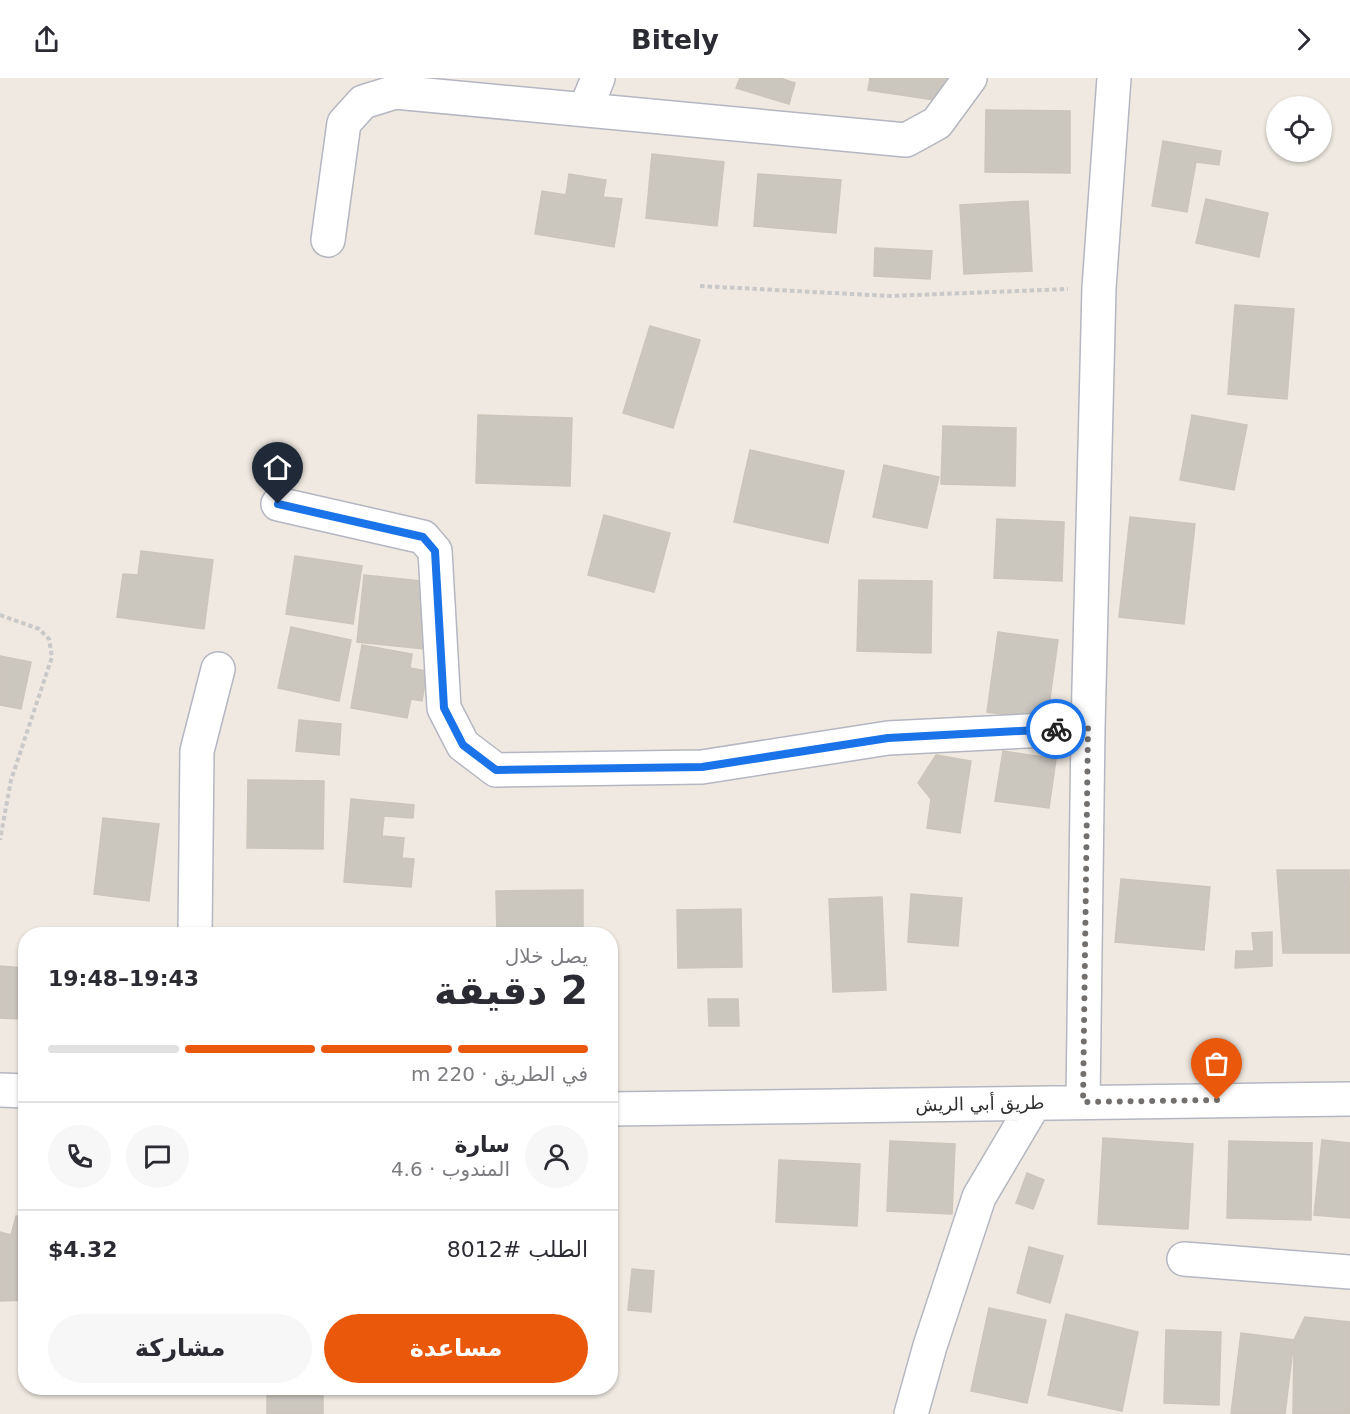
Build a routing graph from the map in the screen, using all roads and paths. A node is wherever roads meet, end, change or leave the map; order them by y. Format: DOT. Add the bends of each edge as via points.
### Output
graph roads {
  1 [pos="598,78"];
  2 [pos="970,78"];
  3 [pos="1112,78"];
  4 [pos="586,108"];
  5 [pos="328,240"];
  6 [pos="700,286"];
  7 [pos="1100,288"];
  8 [pos="278,504"];
  9 [pos="0,615"];
  10 [pos="218,669"];
  11 [pos="1088,728"];
  12 [pos="0,840"];
  13 [pos="195,927"];
  14 [pos="0,1090"];
  15 [pos="18,1091"];
  16 [pos="1350,1099"];
  17 [pos="1083,1102"];
  18 [pos="1034,1104"];
  19 [pos="618,1108"];
  20 [pos="1184,1259"];
  21 [pos="1350,1272"];
  22 [pos="911,1414"];
  1 -- 4 [label="street"];
  2 -- 4 [label="street" via="937,123 906,140"];
  3 -- 7 [label="street"];
  4 -- 5 [label="street" via="395,92 363,102 344,123"];
  6 -- 7 [label="path" via="890,296"];
  7 -- 11 [label="street"];
  8 -- 11 [label="street" via="423,537 435,551 444,708 463,745 496,770 702,767 888,738"];
  9 -- 12 [label="path" via="39,629 49,639 52,657 11,780"];
  10 -- 13 [label="street" via="196,751"];
  11 -- 17 [label="street"];
  14 -- 15 [label="street"];
  16 -- 17 [label="street, طريق أبي الريش"];
  17 -- 18 [label="street, طريق أبي الريش"];
  18 -- 19 [label="street, طريق أبي الريش"];
  18 -- 22 [label="street" via="979,1197"];
  20 -- 21 [label="street"];
}
